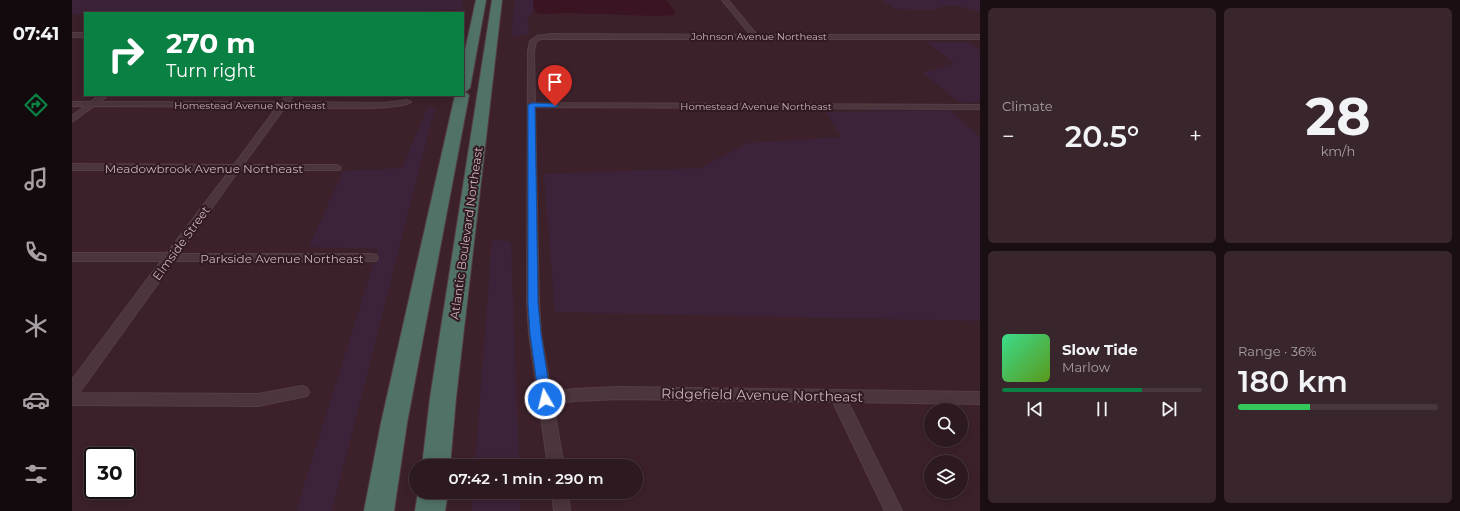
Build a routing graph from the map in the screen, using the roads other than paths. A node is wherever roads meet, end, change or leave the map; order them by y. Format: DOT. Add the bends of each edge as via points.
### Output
graph roads {
  1 [pos="481,0"];
  2 [pos="497,0"];
  3 [pos="725,0"];
  4 [pos="72,35"];
  5 [pos="84,35"];
  6 [pos="755,36"];
  7 [pos="980,37"];
  8 [pos="464,83"];
  9 [pos="103,96"];
  10 [pos="289,96"];
  11 [pos="462,96"];
  12 [pos="407,102"];
  13 [pos="72,104"];
  14 [pos="92,104"];
  15 [pos="282,105"];
  16 [pos="532,105"];
  17 [pos="980,106"];
  18 [pos="72,120"];
  19 [pos="72,167"];
  20 [pos="237,167"];
  21 [pos="336,168"];
  22 [pos="72,257"];
  23 [pos="171,257"];
  24 [pos="372,258"];
  25 [pos="72,391"];
  26 [pos="302,392"];
  27 [pos="837,396"];
  28 [pos="980,398"];
  29 [pos="72,399"];
  30 [pos="545,399"];
  31 [pos="437,459"];
  32 [pos="555,459"];
  33 [pos="432,499"];
  34 [pos="561,499"];
  35 [pos="379,511"];
  36 [pos="430,511"];
  37 [pos="562,511"];
  38 [pos="894,511"];
  1 -- 8 [label="highway"];
  2 -- 31 [label="highway, Atlantic Boulevard Northeast"];
  3 -- 6 [label="street"];
  4 -- 5 [label="street"];
  6 -- 7 [label="street, Johnson Avenue Northeast"];
  6 -- 16 [label="street, Johnson Avenue Northeast" via="537,38 531,45"];
  9 -- 14 [label="street"];
  10 -- 15 [label="street, Elmside Street"];
  11 -- 35 [label="highway" via="401,389"];
  12 -- 15 [label="street, Homestead Avenue Northeast" via="384,105"];
  13 -- 14 [label="street, Homestead Avenue Northeast"];
  14 -- 15 [label="street, Homestead Avenue Northeast"];
  14 -- 18 [label="street"];
  15 -- 20 [label="street, Elmside Street"];
  16 -- 17 [label="street, Homestead Avenue Northeast"];
  16 -- 30 [label="street" via="533,303"];
  19 -- 20 [label="street, Meadowbrook Avenue Northeast"];
  20 -- 21 [label="street, Meadowbrook Avenue Northeast"];
  20 -- 23 [label="street, Elmside Street"];
  22 -- 23 [label="street, Parkside Avenue Northeast"];
  23 -- 24 [label="street, Parkside Avenue Northeast"];
  23 -- 25 [label="street, Elmside Street"];
  26 -- 29 [label="street" via="258,400"];
  27 -- 28 [label="street, Ridgefield Avenue Northeast"];
  27 -- 30 [label="street, Ridgefield Avenue Northeast" via="619,393"];
  27 -- 38 [label="street"];
  30 -- 32 [label="street"];
  33 -- 36 [label="highway"];
  34 -- 37 [label="street"];
}
